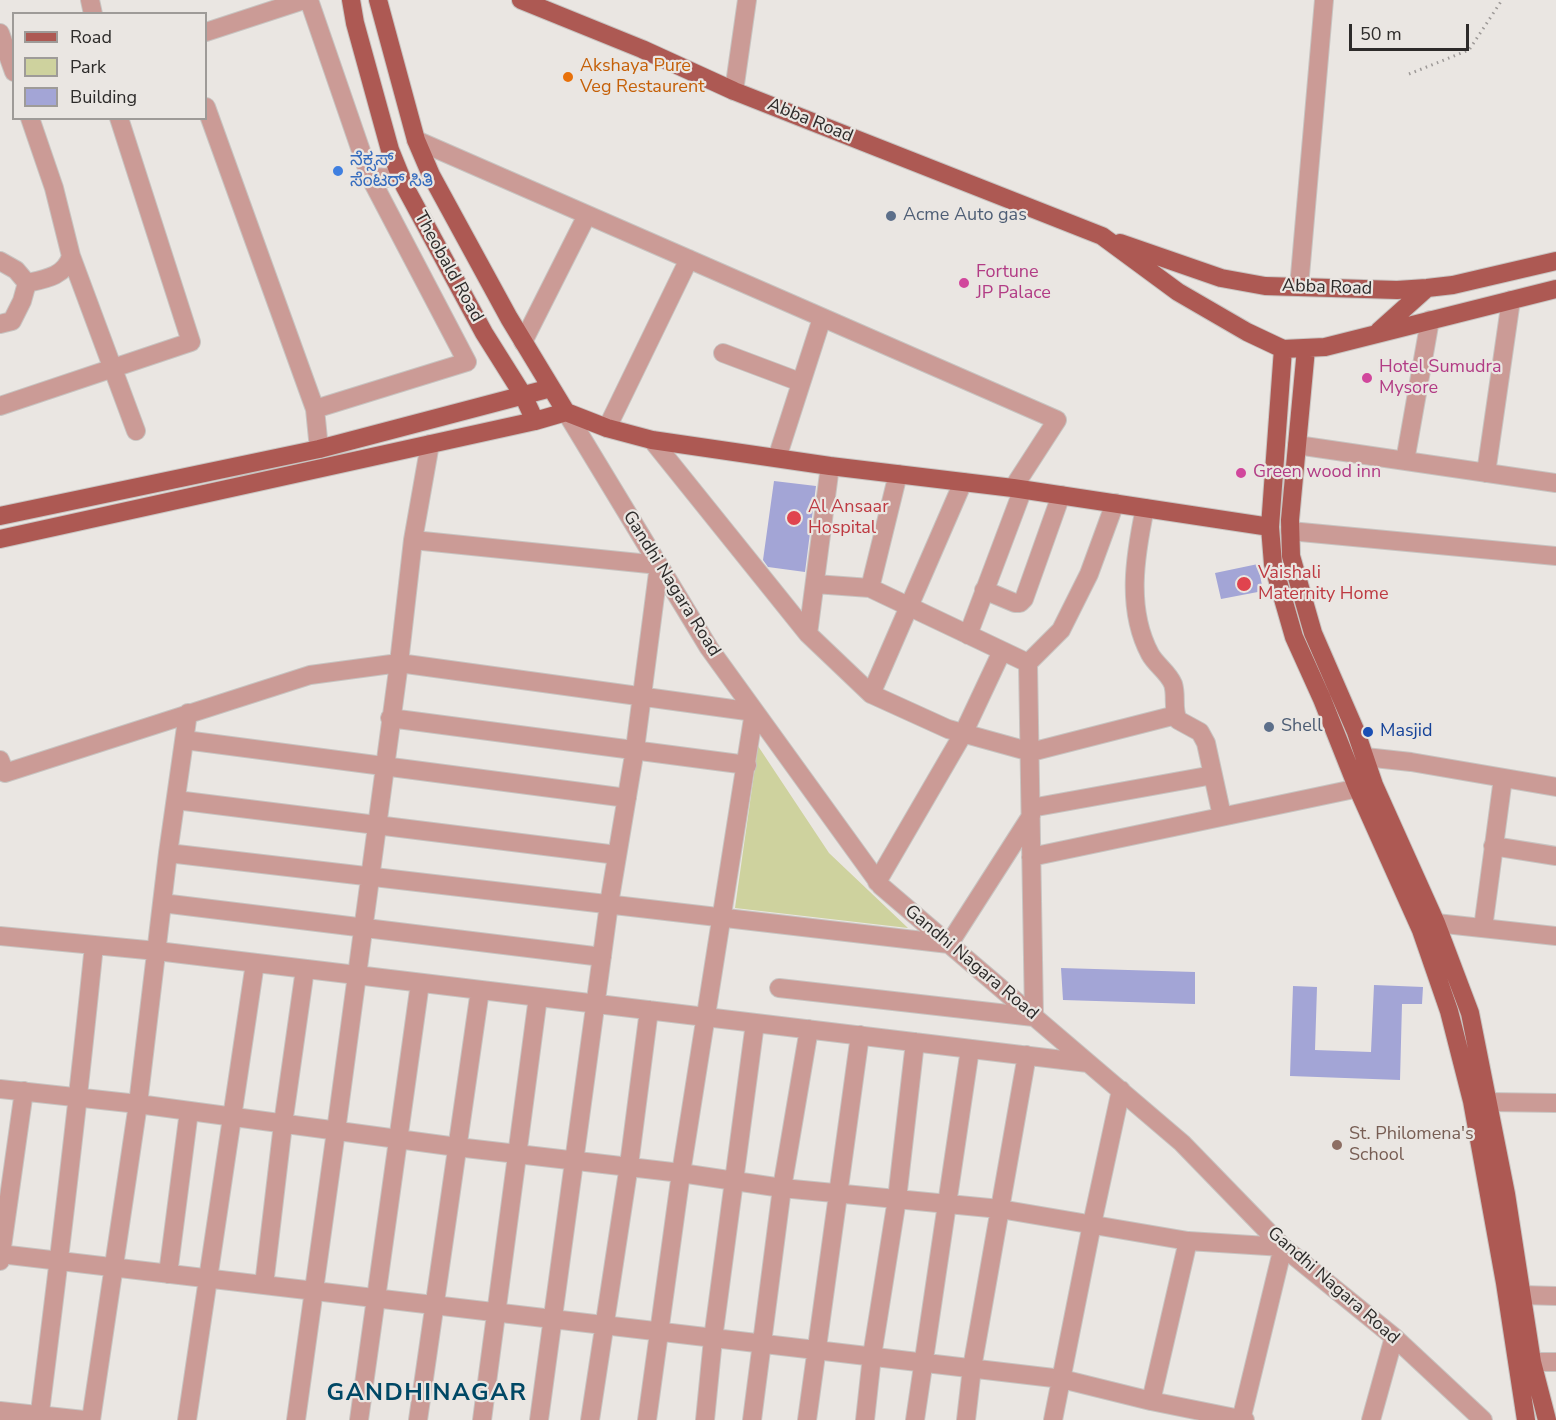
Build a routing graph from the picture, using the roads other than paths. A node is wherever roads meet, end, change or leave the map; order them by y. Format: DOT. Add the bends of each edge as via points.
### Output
graph roads {
  1 [pos="304,0"];
  2 [pos="309,0"];
  3 [pos="351,0"];
  4 [pos="378,0"];
  5 [pos="522,0"];
  6 [pos="747,0"];
  7 [pos="1324,0"];
  8 [pos="554,7"];
  9 [pos="207,32"];
  10 [pos="0,33"];
  11 [pos="12,66"];
  12 [pos="734,91"];
  13 [pos="207,110"];
  14 [pos="31,120"];
  15 [pos="120,120"];
  16 [pos="417,140"];
  17 [pos="370,177"];
  18 [pos="401,178"];
  19 [pos="587,215"];
  20 [pos="1102,237"];
  21 [pos="72,256"];
  22 [pos="689,259"];
  23 [pos="0,261"];
  24 [pos="1556,261"];
  25 [pos="27,283"];
  26 [pos="1299,287"];
  27 [pos="1427,288"];
  28 [pos="1556,289"];
  29 [pos="1511,300"];
  30 [pos="822,318"];
  31 [pos="1430,321"];
  32 [pos="0,324"];
  33 [pos="1375,334"];
  34 [pos="523,342"];
  35 [pos="1283,349"];
  36 [pos="1306,349"];
  37 [pos="723,353"];
  38 [pos="113,367"];
  39 [pos="800,382"];
  40 [pos="551,388"];
  41 [pos="523,395"];
  42 [pos="0,406"];
  43 [pos="315,408"];
  44 [pos="566,412"];
  45 [pos="535,421"];
  46 [pos="607,428"];
  47 [pos="136,431"];
  48 [pos="652,440"];
  49 [pos="430,444"];
  50 [pos="1297,445"];
  51 [pos="319,449"];
  52 [pos="777,458"];
  53 [pos="1405,461"];
  54 [pos="830,466"];
  55 [pos="1486,473"];
  56 [pos="898,474"];
  57 [pos="963,482"];
  58 [pos="1556,483"];
  59 [pos="1018,488"];
  60 [pos="1061,495"];
  61 [pos="1115,503"];
  62 [pos="1144,508"];
  63 [pos="0,516"];
  64 [pos="1270,527"];
  65 [pos="1290,531"];
  66 [pos="0,539"];
  67 [pos="413,540"];
  68 [pos="1556,556"];
  69 [pos="659,565"];
  70 [pos="815,584"];
  71 [pos="870,588"];
  72 [pos="984,590"];
  73 [pos="909,606"];
  74 [pos="808,634"];
  75 [pos="968,634"];
  76 [pos="1002,651"];
  77 [pos="399,663"];
  78 [pos="1028,663"];
  79 [pos="870,694"];
  80 [pos="642,697"];
  81 [pos="754,712"];
  82 [pos="188,713"];
  83 [pos="1176,716"];
  84 [pos="390,718"];
  85 [pos="963,734"];
  86 [pos="185,740"];
  87 [pos="635,749"];
  88 [pos="1031,752"];
  89 [pos="1365,757"];
  90 [pos="0,760"];
  91 [pos="747,765"];
  92 [pos="384,766"];
  93 [pos="1213,775"];
  94 [pos="1503,778"];
  95 [pos="1366,786"];
  96 [pos="1556,787"];
  97 [pos="627,798"];
  98 [pos="176,800"];
  99 [pos="1031,812"];
  100 [pos="1222,816"];
  101 [pos="376,825"];
  102 [pos="1493,846"];
  103 [pos="168,853"];
  104 [pos="617,855"];
  105 [pos="1556,856"];
  106 [pos="1031,857"];
  107 [pos="369,876"];
  108 [pos="877,882"];
  109 [pos="162,903"];
  110 [pos="609,904"];
  111 [pos="722,917"];
  112 [pos="1436,923"];
  113 [pos="1483,928"];
  114 [pos="362,929"];
  115 [pos="0,936"];
  116 [pos="1556,936"];
  117 [pos="949,944"];
  118 [pos="94,945"];
  119 [pos="157,951"];
  120 [pos="602,957"];
  121 [pos="255,963"];
  122 [pos="305,969"];
  123 [pos="356,975"];
  124 [pos="420,983"];
  125 [pos="779,988"];
  126 [pos="480,990"];
  127 [pos="538,997"];
  128 [pos="595,1004"];
  129 [pos="649,1010"];
  130 [pos="706,1017"];
  131 [pos="1034,1017"];
  132 [pos="755,1023"];
  133 [pos="809,1029"];
  134 [pos="860,1035"];
  135 [pos="915,1042"];
  136 [pos="970,1049"];
  137 [pos="1027,1055"];
  138 [pos="1088,1063"];
  139 [pos="0,1089"];
  140 [pos="1120,1090"];
  141 [pos="24,1091"];
  142 [pos="79,1097"];
  143 [pos="1488,1102"];
  144 [pos="1556,1103"];
  145 [pos="138,1104"];
  146 [pos="189,1111"];
  147 [pos="231,1116"];
  148 [pos="283,1124"];
  149 [pos="336,1131"];
  150 [pos="398,1139"];
  151 [pos="457,1147"];
  152 [pos="516,1154"];
  153 [pos="574,1161"];
  154 [pos="629,1167"];
  155 [pos="681,1173"];
  156 [pos="735,1181"];
  157 [pos="782,1188"];
  158 [pos="838,1193"];
  159 [pos="897,1199"];
  160 [pos="947,1204"];
  161 [pos="1000,1209"];
  162 [pos="1092,1224"];
  163 [pos="1188,1240"];
  164 [pos="1283,1247"];
  165 [pos="0,1254"];
  166 [pos="0,1261"];
  167 [pos="57,1261"];
  168 [pos="114,1268"];
  169 [pos="168,1274"];
  170 [pos="209,1279"];
  171 [pos="264,1285"];
  172 [pos="314,1292"];
  173 [pos="1522,1295"];
  174 [pos="1556,1296"];
  175 [pos="376,1299"];
  176 [pos="434,1305"];
  177 [pos="495,1313"];
  178 [pos="553,1320"];
  179 [pos="605,1326"];
  180 [pos="659,1332"];
  181 [pos="1394,1337"];
  182 [pos="713,1339"];
  183 [pos="762,1344"];
  184 [pos="816,1350"];
  185 [pos="872,1356"];
  186 [pos="923,1362"];
  187 [pos="1532,1362"];
  188 [pos="1556,1362"];
  189 [pos="972,1368"];
  190 [pos="1062,1378"];
  191 [pos="1151,1401"];
  192 [pos="0,1411"];
  193 [pos="40,1418"];
  194 [pos="84,1420"];
  195 [pos="91,1420"];
  196 [pos="187,1420"];
  197 [pos="296,1420"];
  198 [pos="359,1420"];
  199 [pos="418,1420"];
  200 [pos="482,1420"];
  201 [pos="539,1420"];
  202 [pos="590,1420"];
  203 [pos="647,1420"];
  204 [pos="705,1420"];
  205 [pos="752,1420"];
  206 [pos="807,1420"];
  207 [pos="865,1420"];
  208 [pos="915,1420"];
  209 [pos="966,1420"];
  210 [pos="1053,1420"];
  211 [pos="1242,1420"];
  212 [pos="1371,1420"];
  213 [pos="1483,1420"];
  214 [pos="1526,1420"];
  215 [pos="1546,1420"];
  1 -- 9 [label="street"];
  2 -- 17 [label="street"];
  3 -- 18 [label="main road, Theobald Road" via="390,150"];
  4 -- 16 [label="main road, Theobald Road"];
  5 -- 8 [label="main road, Abba Road"];
  6 -- 12 [label="street"];
  7 -- 26 [label="street"];
  8 -- 12 [label="main road, Abba Road"];
  10 -- 11 [label="street"];
  12 -- 20 [label="main road, Abba Road"];
  13 -- 43 [label="street"];
  14 -- 21 [label="street"];
  15 -- 38 [label="street" via="191,342"];
  16 -- 19 [label="street"];
  16 -- 34 [label="main road, Theobald Road" via="431,175"];
  17 -- 18 [label="street"];
  17 -- 43 [label="street" via="467,362"];
  18 -- 41 [label="main road, Theobald Road" via="484,333"];
  19 -- 22 [label="street"];
  19 -- 34 [label="street"];
  20 -- 26 [label="main road, Abba Road" via="1221,278"];
  20 -- 35 [label="main road, Abba Road" via="1178,292 1247,333"];
  21 -- 25 [label="street" via="69,265 51,277"];
  21 -- 38 [label="street"];
  22 -- 30 [label="street"];
  22 -- 46 [label="street"];
  23 -- 25 [label="street" via="16,270"];
  24 -- 27 [label="main road, Abba Road"];
  25 -- 32 [label="street" via="12,321"];
  26 -- 27 [label="main road, Abba Road"];
  27 -- 33 [label="main road"];
  28 -- 29 [label="main road"];
  29 -- 31 [label="main road"];
  29 -- 55 [label="street"];
  30 -- 39 [label="street"];
  30 -- 59 [label="street" via="1057,420"];
  31 -- 33 [label="main road"];
  31 -- 53 [label="street"];
  33 -- 36 [label="main road"];
  34 -- 40 [label="main road, Theobald Road"];
  35 -- 36 [label="main road"];
  35 -- 64 [label="main road"];
  36 -- 50 [label="main road"];
  37 -- 39 [label="street"];
  38 -- 42 [label="street"];
  38 -- 47 [label="street"];
  39 -- 52 [label="street"];
  40 -- 41 [label="main road"];
  40 -- 44 [label="main road, Theobald Road"];
  41 -- 45 [label="main road, Theobald Road"];
  41 -- 51 [label="main road"];
  43 -- 51 [label="street"];
  44 -- 45 [label="main road"];
  44 -- 46 [label="main road"];
  44 -- 69 [label="street, Gandhi Nagara Road"];
  45 -- 49 [label="main road"];
  46 -- 48 [label="main road"];
  48 -- 52 [label="main road"];
  48 -- 74 [label="street"];
  49 -- 66 [label="main road"];
  49 -- 67 [label="street"];
  50 -- 53 [label="street"];
  50 -- 65 [label="main road"];
  51 -- 63 [label="main road"];
  52 -- 54 [label="main road"];
  53 -- 55 [label="street"];
  54 -- 56 [label="main road"];
  54 -- 70 [label="street"];
  55 -- 58 [label="street"];
  56 -- 57 [label="main road"];
  56 -- 71 [label="street"];
  57 -- 59 [label="main road"];
  57 -- 73 [label="street"];
  59 -- 60 [label="main road"];
  59 -- 72 [label="street"];
  60 -- 61 [label="main road"];
  60 -- 72 [label="street" via="1024,599 1015,603"];
  61 -- 62 [label="main road"];
  61 -- 78 [label="street" via="1089,574 1061,630"];
  62 -- 64 [label="main road"];
  62 -- 83 [label="street" via="1136,554 1136,611 1151,656 1172,682"];
  64 -- 95 [label="main road" via="1273,564 1294,637"];
  65 -- 68 [label="street"];
  65 -- 89 [label="main road" via="1291,556 1313,633"];
  67 -- 69 [label="street"];
  67 -- 77 [label="street"];
  69 -- 80 [label="street"];
  69 -- 81 [label="street, Gandhi Nagara Road" via="709,648"];
  70 -- 71 [label="street"];
  70 -- 74 [label="street"];
  71 -- 73 [label="street"];
  72 -- 75 [label="street"];
  73 -- 75 [label="street"];
  73 -- 79 [label="street"];
  74 -- 79 [label="street"];
  75 -- 76 [label="street"];
  76 -- 78 [label="street"];
  76 -- 85 [label="street"];
  77 -- 80 [label="street"];
  77 -- 82 [label="street" via="310,675"];
  77 -- 84 [label="street"];
  78 -- 88 [label="street"];
  79 -- 85 [label="street"];
  80 -- 81 [label="street"];
  80 -- 87 [label="street"];
  81 -- 91 [label="street"];
  81 -- 108 [label="street, Gandhi Nagara Road"];
  82 -- 86 [label="street"];
  82 -- 90 [label="street" via="5,773"];
  83 -- 88 [label="street"];
  83 -- 93 [label="street" via="1200,732"];
  84 -- 87 [label="street"];
  84 -- 92 [label="street"];
  85 -- 88 [label="street"];
  85 -- 108 [label="street"];
  86 -- 92 [label="street"];
  86 -- 98 [label="street"];
  87 -- 91 [label="street"];
  87 -- 97 [label="street"];
  88 -- 99 [label="street"];
  89 -- 94 [label="street"];
  89 -- 95 [label="main road"];
  91 -- 111 [label="street"];
  92 -- 97 [label="street"];
  92 -- 101 [label="street"];
  93 -- 99 [label="street"];
  93 -- 100 [label="street"];
  94 -- 96 [label="street"];
  94 -- 102 [label="street"];
  95 -- 100 [label="street"];
  95 -- 112 [label="main road"];
  95 -- 214 [label="main road" via="1449,1011 1472,1101"];
  97 -- 104 [label="street"];
  98 -- 101 [label="street"];
  98 -- 103 [label="street"];
  99 -- 106 [label="street"];
  99 -- 117 [label="street"];
  100 -- 106 [label="street"];
  101 -- 104 [label="street"];
  101 -- 107 [label="street"];
  102 -- 105 [label="street"];
  102 -- 113 [label="street"];
  103 -- 107 [label="street"];
  103 -- 109 [label="street"];
  104 -- 110 [label="street"];
  106 -- 131 [label="street"];
  107 -- 110 [label="street"];
  107 -- 114 [label="street"];
  108 -- 117 [label="street, Gandhi Nagara Road"];
  109 -- 114 [label="street"];
  109 -- 119 [label="street"];
  110 -- 111 [label="street"];
  110 -- 120 [label="street"];
  111 -- 117 [label="street"];
  111 -- 130 [label="street"];
  112 -- 113 [label="street"];
  112 -- 143 [label="main road" via="1470,1013"];
  113 -- 116 [label="street"];
  114 -- 120 [label="street"];
  114 -- 123 [label="street"];
  115 -- 118 [label="street"];
  117 -- 131 [label="street, Gandhi Nagara Road"];
  118 -- 119 [label="street"];
  118 -- 142 [label="street"];
  119 -- 121 [label="street"];
  119 -- 145 [label="street"];
  120 -- 128 [label="street"];
  121 -- 122 [label="street"];
  121 -- 147 [label="street"];
  122 -- 123 [label="street"];
  122 -- 148 [label="street"];
  123 -- 124 [label="street"];
  123 -- 149 [label="street"];
  124 -- 126 [label="street"];
  124 -- 150 [label="street"];
  125 -- 131 [label="street"];
  126 -- 127 [label="street"];
  126 -- 151 [label="street"];
  127 -- 128 [label="street"];
  127 -- 152 [label="street"];
  128 -- 129 [label="street"];
  128 -- 153 [label="street"];
  129 -- 130 [label="street"];
  129 -- 154 [label="street"];
  130 -- 132 [label="street"];
  130 -- 155 [label="street"];
  131 -- 138 [label="street, Gandhi Nagara Road"];
  132 -- 133 [label="street"];
  132 -- 156 [label="street"];
  133 -- 134 [label="street"];
  133 -- 157 [label="street"];
  134 -- 135 [label="street"];
  134 -- 158 [label="street"];
  135 -- 136 [label="street"];
  135 -- 159 [label="street"];
  136 -- 137 [label="street"];
  136 -- 160 [label="street"];
  137 -- 138 [label="street"];
  137 -- 161 [label="street"];
  138 -- 140 [label="street, Gandhi Nagara Road"];
  139 -- 141 [label="street"];
  140 -- 162 [label="street"];
  140 -- 164 [label="street, Gandhi Nagara Road" via="1182,1143"];
  141 -- 142 [label="street"];
  141 -- 165 [label="street"];
  142 -- 145 [label="street"];
  142 -- 167 [label="street"];
  143 -- 144 [label="street"];
  143 -- 173 [label="main road"];
  145 -- 146 [label="street"];
  145 -- 168 [label="street"];
  146 -- 147 [label="street"];
  146 -- 169 [label="street"];
  147 -- 148 [label="street"];
  147 -- 170 [label="street"];
  148 -- 149 [label="street"];
  148 -- 171 [label="street"];
  149 -- 150 [label="street"];
  149 -- 172 [label="street"];
  150 -- 151 [label="street"];
  150 -- 175 [label="street"];
  151 -- 152 [label="street"];
  151 -- 176 [label="street"];
  152 -- 153 [label="street"];
  152 -- 177 [label="street"];
  153 -- 154 [label="street"];
  153 -- 178 [label="street"];
  154 -- 155 [label="street"];
  154 -- 179 [label="street"];
  155 -- 156 [label="street"];
  155 -- 180 [label="street"];
  156 -- 157 [label="street"];
  156 -- 182 [label="street"];
  157 -- 158 [label="street"];
  157 -- 183 [label="street"];
  158 -- 159 [label="street"];
  158 -- 184 [label="street"];
  159 -- 160 [label="street"];
  159 -- 185 [label="street"];
  160 -- 161 [label="street"];
  160 -- 186 [label="street"];
  161 -- 162 [label="street"];
  161 -- 189 [label="street"];
  162 -- 163 [label="street"];
  162 -- 190 [label="street"];
  163 -- 164 [label="street"];
  163 -- 191 [label="street"];
  164 -- 181 [label="street, Gandhi Nagara Road"];
  164 -- 211 [label="street"];
  165 -- 166 [label="street"];
  165 -- 167 [label="street"];
  167 -- 168 [label="street"];
  167 -- 193 [label="street"];
  168 -- 169 [label="street"];
  168 -- 195 [label="street"];
  169 -- 170 [label="street"];
  170 -- 171 [label="street"];
  170 -- 196 [label="street"];
  171 -- 172 [label="street"];
  172 -- 175 [label="street"];
  172 -- 197 [label="street"];
  173 -- 174 [label="street"];
  173 -- 187 [label="main road"];
  175 -- 176 [label="street"];
  175 -- 198 [label="street"];
  176 -- 177 [label="street"];
  176 -- 199 [label="street"];
  177 -- 178 [label="street"];
  177 -- 200 [label="street"];
  178 -- 179 [label="street"];
  178 -- 201 [label="street"];
  179 -- 180 [label="street"];
  179 -- 202 [label="street"];
  180 -- 182 [label="street"];
  180 -- 203 [label="street"];
  181 -- 212 [label="street"];
  181 -- 213 [label="street, Gandhi Nagara Road"];
  182 -- 183 [label="street"];
  182 -- 204 [label="street"];
  183 -- 184 [label="street"];
  183 -- 205 [label="street"];
  184 -- 185 [label="street"];
  184 -- 206 [label="street"];
  185 -- 186 [label="street"];
  185 -- 207 [label="street"];
  186 -- 189 [label="street"];
  186 -- 208 [label="street"];
  187 -- 188 [label="street"];
  187 -- 215 [label="main road"];
  189 -- 190 [label="street"];
  189 -- 209 [label="street"];
  190 -- 191 [label="street"];
  190 -- 210 [label="street"];
  191 -- 211 [label="street"];
  192 -- 193 [label="street"];
  193 -- 194 [label="street"];
}
